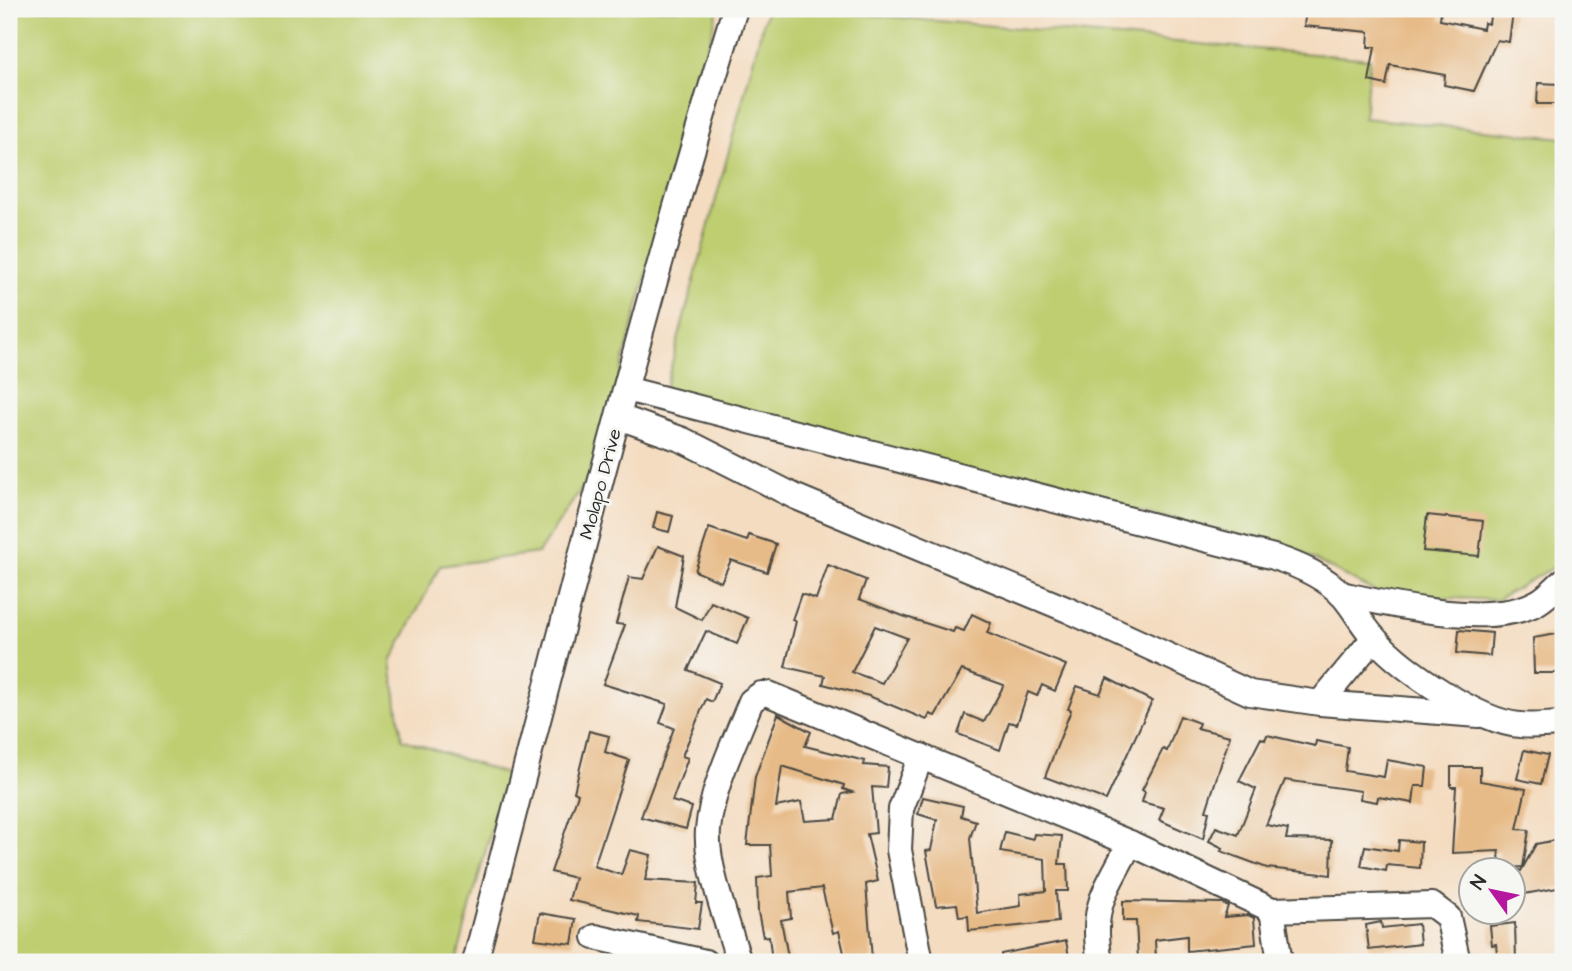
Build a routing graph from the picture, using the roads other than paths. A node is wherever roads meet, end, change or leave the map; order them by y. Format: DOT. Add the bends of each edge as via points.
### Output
graph roads {
  1 [pos="735,9"];
  2 [pos="626,389"];
  3 [pos="619,417"];
  4 [pos="1563,581"];
  5 [pos="1341,594"];
  6 [pos="1374,638"];
  7 [pos="1320,703"];
  8 [pos="1488,716"];
  9 [pos="1563,724"];
  10 [pos="921,756"];
  11 [pos="1130,843"];
  12 [pos="1272,910"];
  13 [pos="595,937"];
  14 [pos="475,962"];
  15 [pos="705,962"];
  16 [pos="739,962"];
  17 [pos="921,962"];
  18 [pos="1100,962"];
  19 [pos="1280,962"];
  20 [pos="1458,962"];
  1 -- 2 [label="street, Molapo Drive"];
  2 -- 3 [label="street, Molapo Drive"];
  2 -- 5 [label="street" via="1216,540 1304,568"];
  3 -- 7 [label="street" via="683,440 796,497 1068,610 1209,677 1250,693"];
  3 -- 14 [label="street, Molapo Drive"];
  4 -- 5 [label="street" via="1539,602 1487,613 1424,611"];
  5 -- 6 [label="street"];
  6 -- 7 [label="street"];
  6 -- 8 [label="street" via="1437,689"];
  7 -- 8 [label="street"];
  8 -- 9 [label="street" via="1519,725"];
  10 -- 11 [label="street"];
  10 -- 16 [label="street" via="777,695 761,694 751,701 713,801 708,832"];
  10 -- 17 [label="street" via="901,809 899,849"];
  11 -- 12 [label="street"];
  11 -- 18 [label="street" via="1098,906 1094,930"];
  12 -- 19 [label="street"];
  12 -- 20 [label="street" via="1432,905 1448,917"];
  13 -- 15 [label="street"];
}
